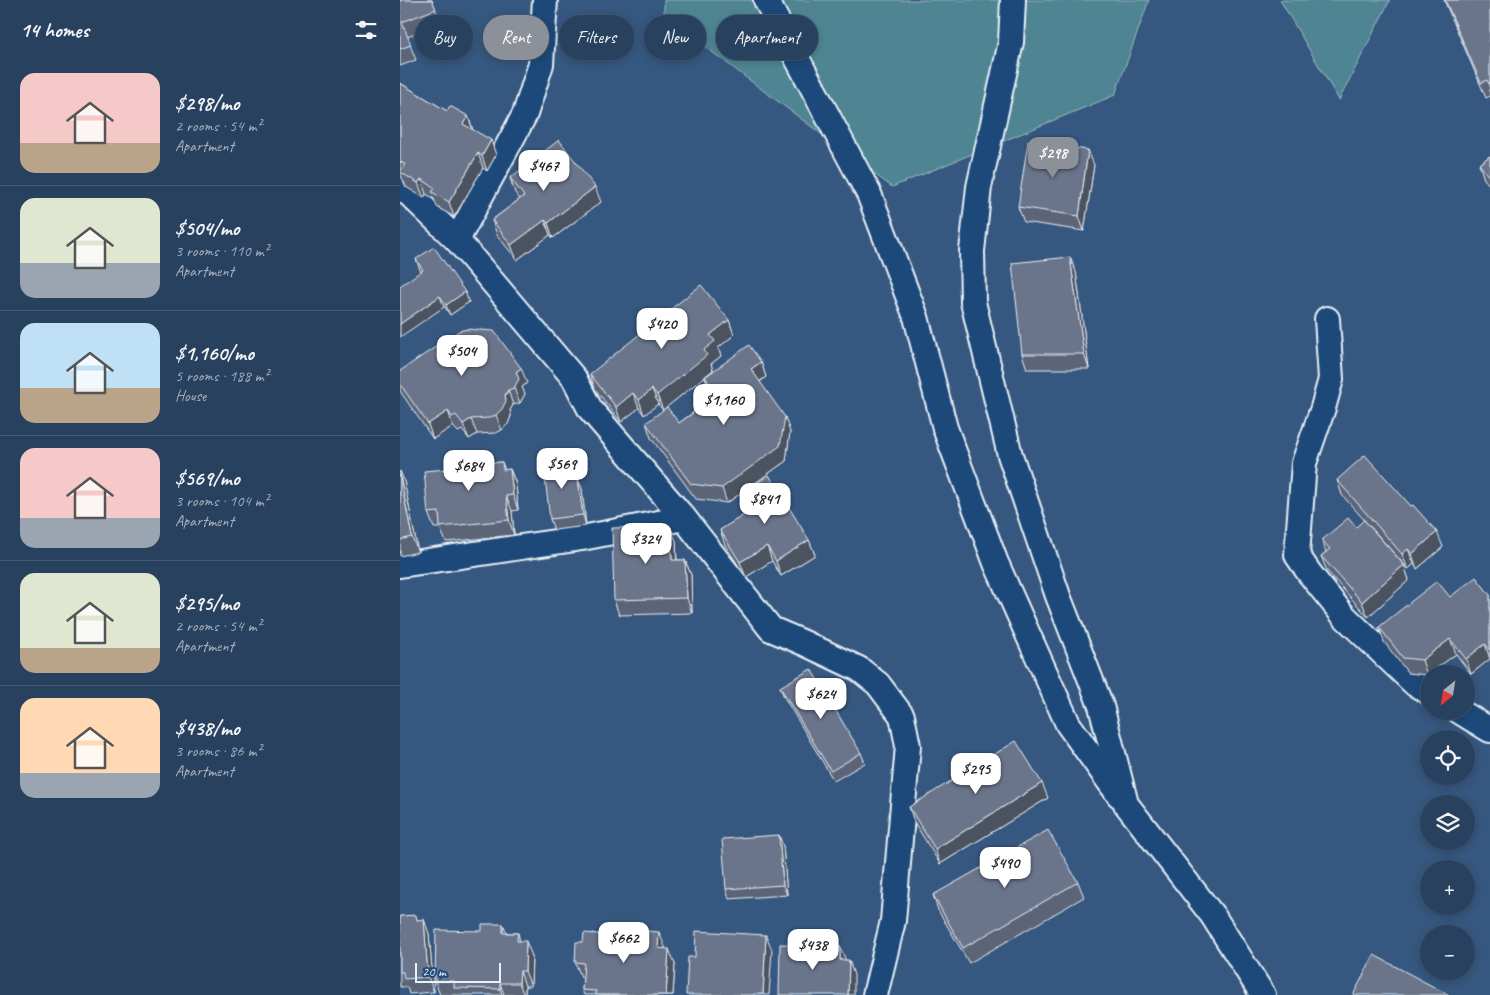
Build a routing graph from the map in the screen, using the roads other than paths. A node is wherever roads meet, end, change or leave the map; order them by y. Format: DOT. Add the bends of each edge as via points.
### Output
graph roads {
  1 [pos="544,0"];
  2 [pos="766,0"];
  3 [pos="1013,0"];
  4 [pos="400,185"];
  5 [pos="457,240"];
  6 [pos="1327,319"];
  7 [pos="684,518"];
  8 [pos="400,565"];
  9 [pos="1420,687"];
  10 [pos="1474,720"];
  11 [pos="1490,730"];
  12 [pos="1126,804"];
  13 [pos="874,995"];
  14 [pos="1263,995"];
  1 -- 5 [label="street" via="541,64 525,114"];
  2 -- 12 [label="street" via="869,194 916,317 945,428 996,563 1068,724"];
  3 -- 12 [label="street" via="1011,42 979,187 972,251 973,302 1010,455 1058,596 1102,706"];
  4 -- 5 [label="street"];
  5 -- 7 [label="street" via="574,378 590,409"];
  6 -- 9 [label="street" via="1331,379 1304,463 1297,555 1344,616"];
  7 -- 8 [label="street" via="582,538"];
  7 -- 13 [label="street" via="772,629 859,669 878,684 902,716 908,746 893,921"];
  10 -- 11 [label="street"];
  12 -- 14 [label="street" via="1213,916"];
}
